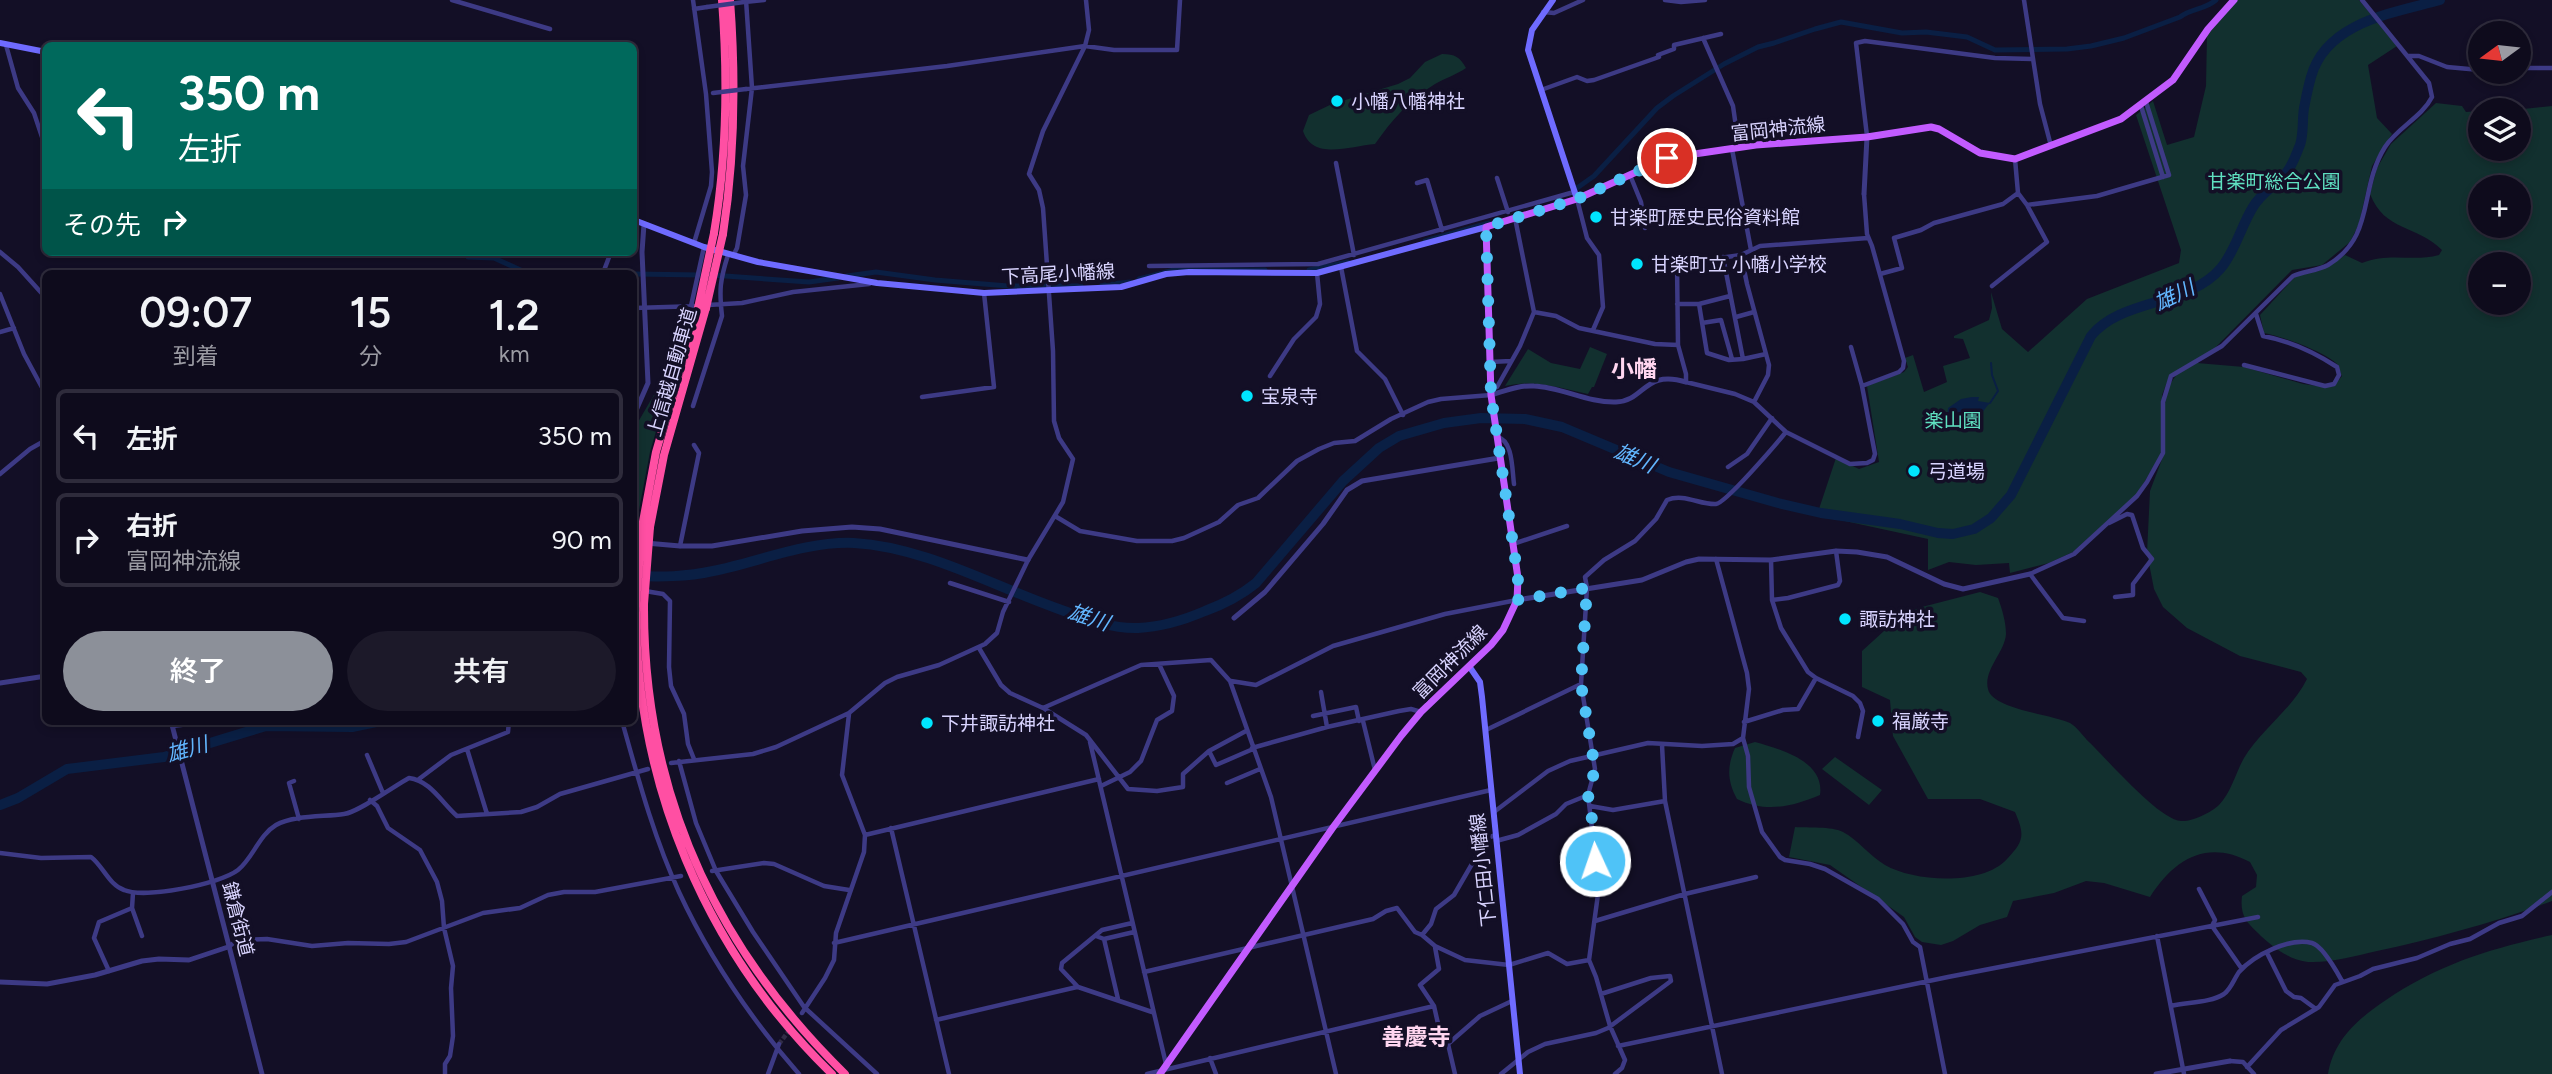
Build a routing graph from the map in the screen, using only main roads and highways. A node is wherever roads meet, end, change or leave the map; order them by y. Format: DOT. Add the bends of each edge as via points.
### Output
graph roads {
  1 [pos="722,0"];
  2 [pos="730,0"];
  3 [pos="1553,0"];
  4 [pos="2234,0"];
  5 [pos="3,44"];
  6 [pos="42,51"];
  7 [pos="1576,195"];
  8 [pos="637,221"];
  9 [pos="1486,227"];
  10 [pos="719,233"];
  11 [pos="640,604"];
  12 [pos="1469,666"];
  13 [pos="1163,1069"];
  14 [pos="832,1074"];
  15 [pos="845,1074"];
  16 [pos="1520,1074"];
  1 -- 10 [label="highway, 上信越自動車道" via="726,122"];
  2 -- 10 [label="highway, 上信越自動車道" via="734,120 730,180"];
  3 -- 7 [label="main road" via="1532,30 1528,50"];
  4 -- 7 [label="main road, 富岡神流線" via="2173,80 2143,104 2121,119 2015,159 1980,153 1931,127 1667,158"];
  5 -- 6 [label="main road"];
  7 -- 9 [label="main road, 富岡神流線"];
  8 -- 9 [label="main road, 下高尾小幡線" via="730,256 877,283 984,293 1121,287 1175,273 1317,273"];
  9 -- 12 [label="main road, 富岡神流線" via="1492,398 1518,578 1517,600 1503,630"];
  10 -- 11 [label="highway, 上信越自動車道, bridge" via="653,465"];
  11 -- 14 [label="highway, 上信越自動車道" via="638,674 648,738 683,855 711,914 752,982"];
  11 -- 15 [label="highway, 上信越自動車道" via="658,748 694,859 758,974"];
  12 -- 13 [label="main road, 富岡神流線" via="1422,712 1375,771"];
  12 -- 16 [label="main road, 下仁田小幡線" via="1481,687"];
}
